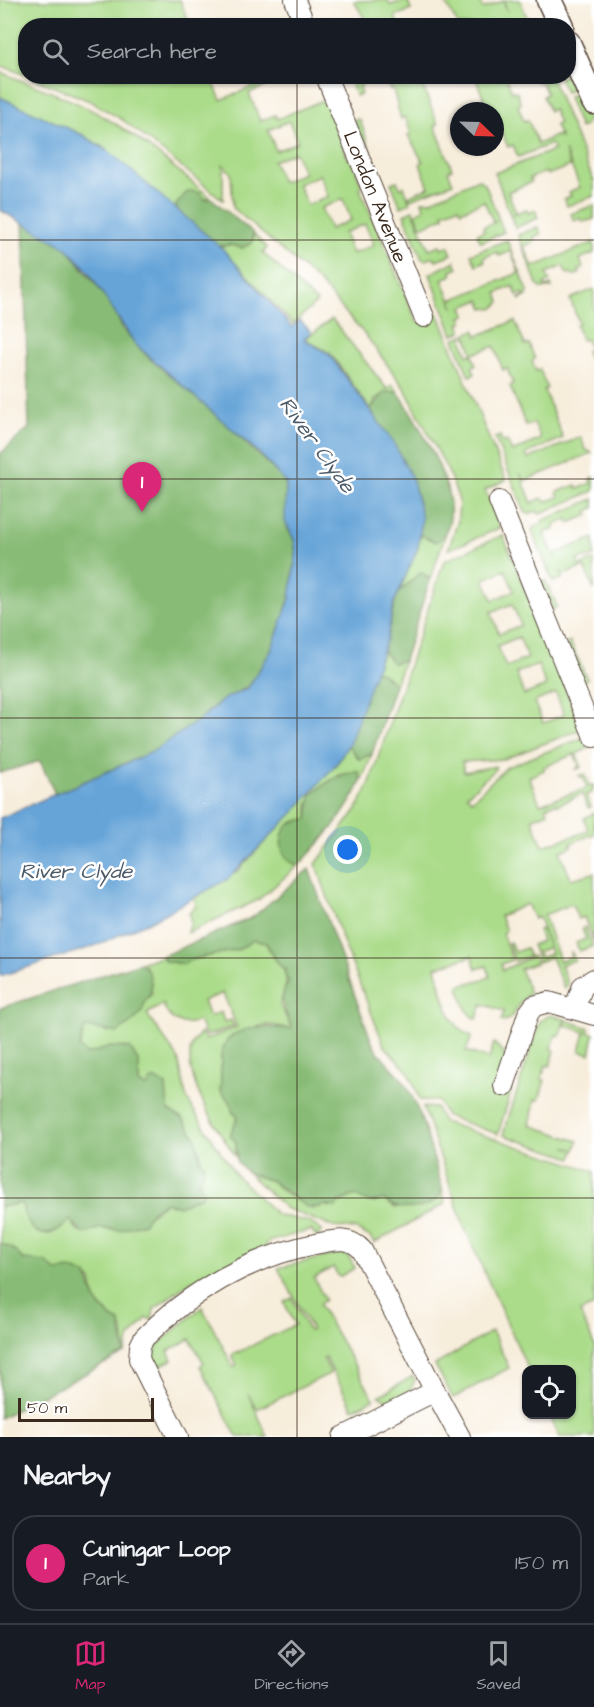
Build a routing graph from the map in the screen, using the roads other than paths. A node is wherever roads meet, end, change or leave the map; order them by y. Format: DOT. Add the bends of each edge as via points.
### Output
graph roads {
  1 [pos="295,0"];
  2 [pos="549,0"];
  3 [pos="302,18"];
  4 [pos="557,18"];
  5 [pos="576,62"];
  6 [pos="329,84"];
  7 [pos="594,102"];
  8 [pos="424,317"];
  9 [pos="499,501"];
  10 [pos="594,737"];
  11 [pos="594,979"];
  12 [pos="574,1009"];
  13 [pos="594,1015"];
  14 [pos="504,1086"];
  15 [pos="435,1391"];
  16 [pos="178,1437"];
  17 [pos="343,1437"];
  18 [pos="460,1437"];
  1 -- 3 [label="street"];
  2 -- 4 [label="street"];
  5 -- 7 [label="street"];
  6 -- 8 [label="street, London Avenue"];
  9 -- 10 [label="street"];
  11 -- 12 [label="street" via="583,986"];
  12 -- 13 [label="street"];
  12 -- 14 [label="street" via="549,1002 534,1006"];
  15 -- 16 [label="street" via="362,1251 346,1240 331,1241 285,1251 242,1268 187,1302 144,1338 140,1359"];
  15 -- 17 [label="street"];
  15 -- 18 [label="street"];
}
